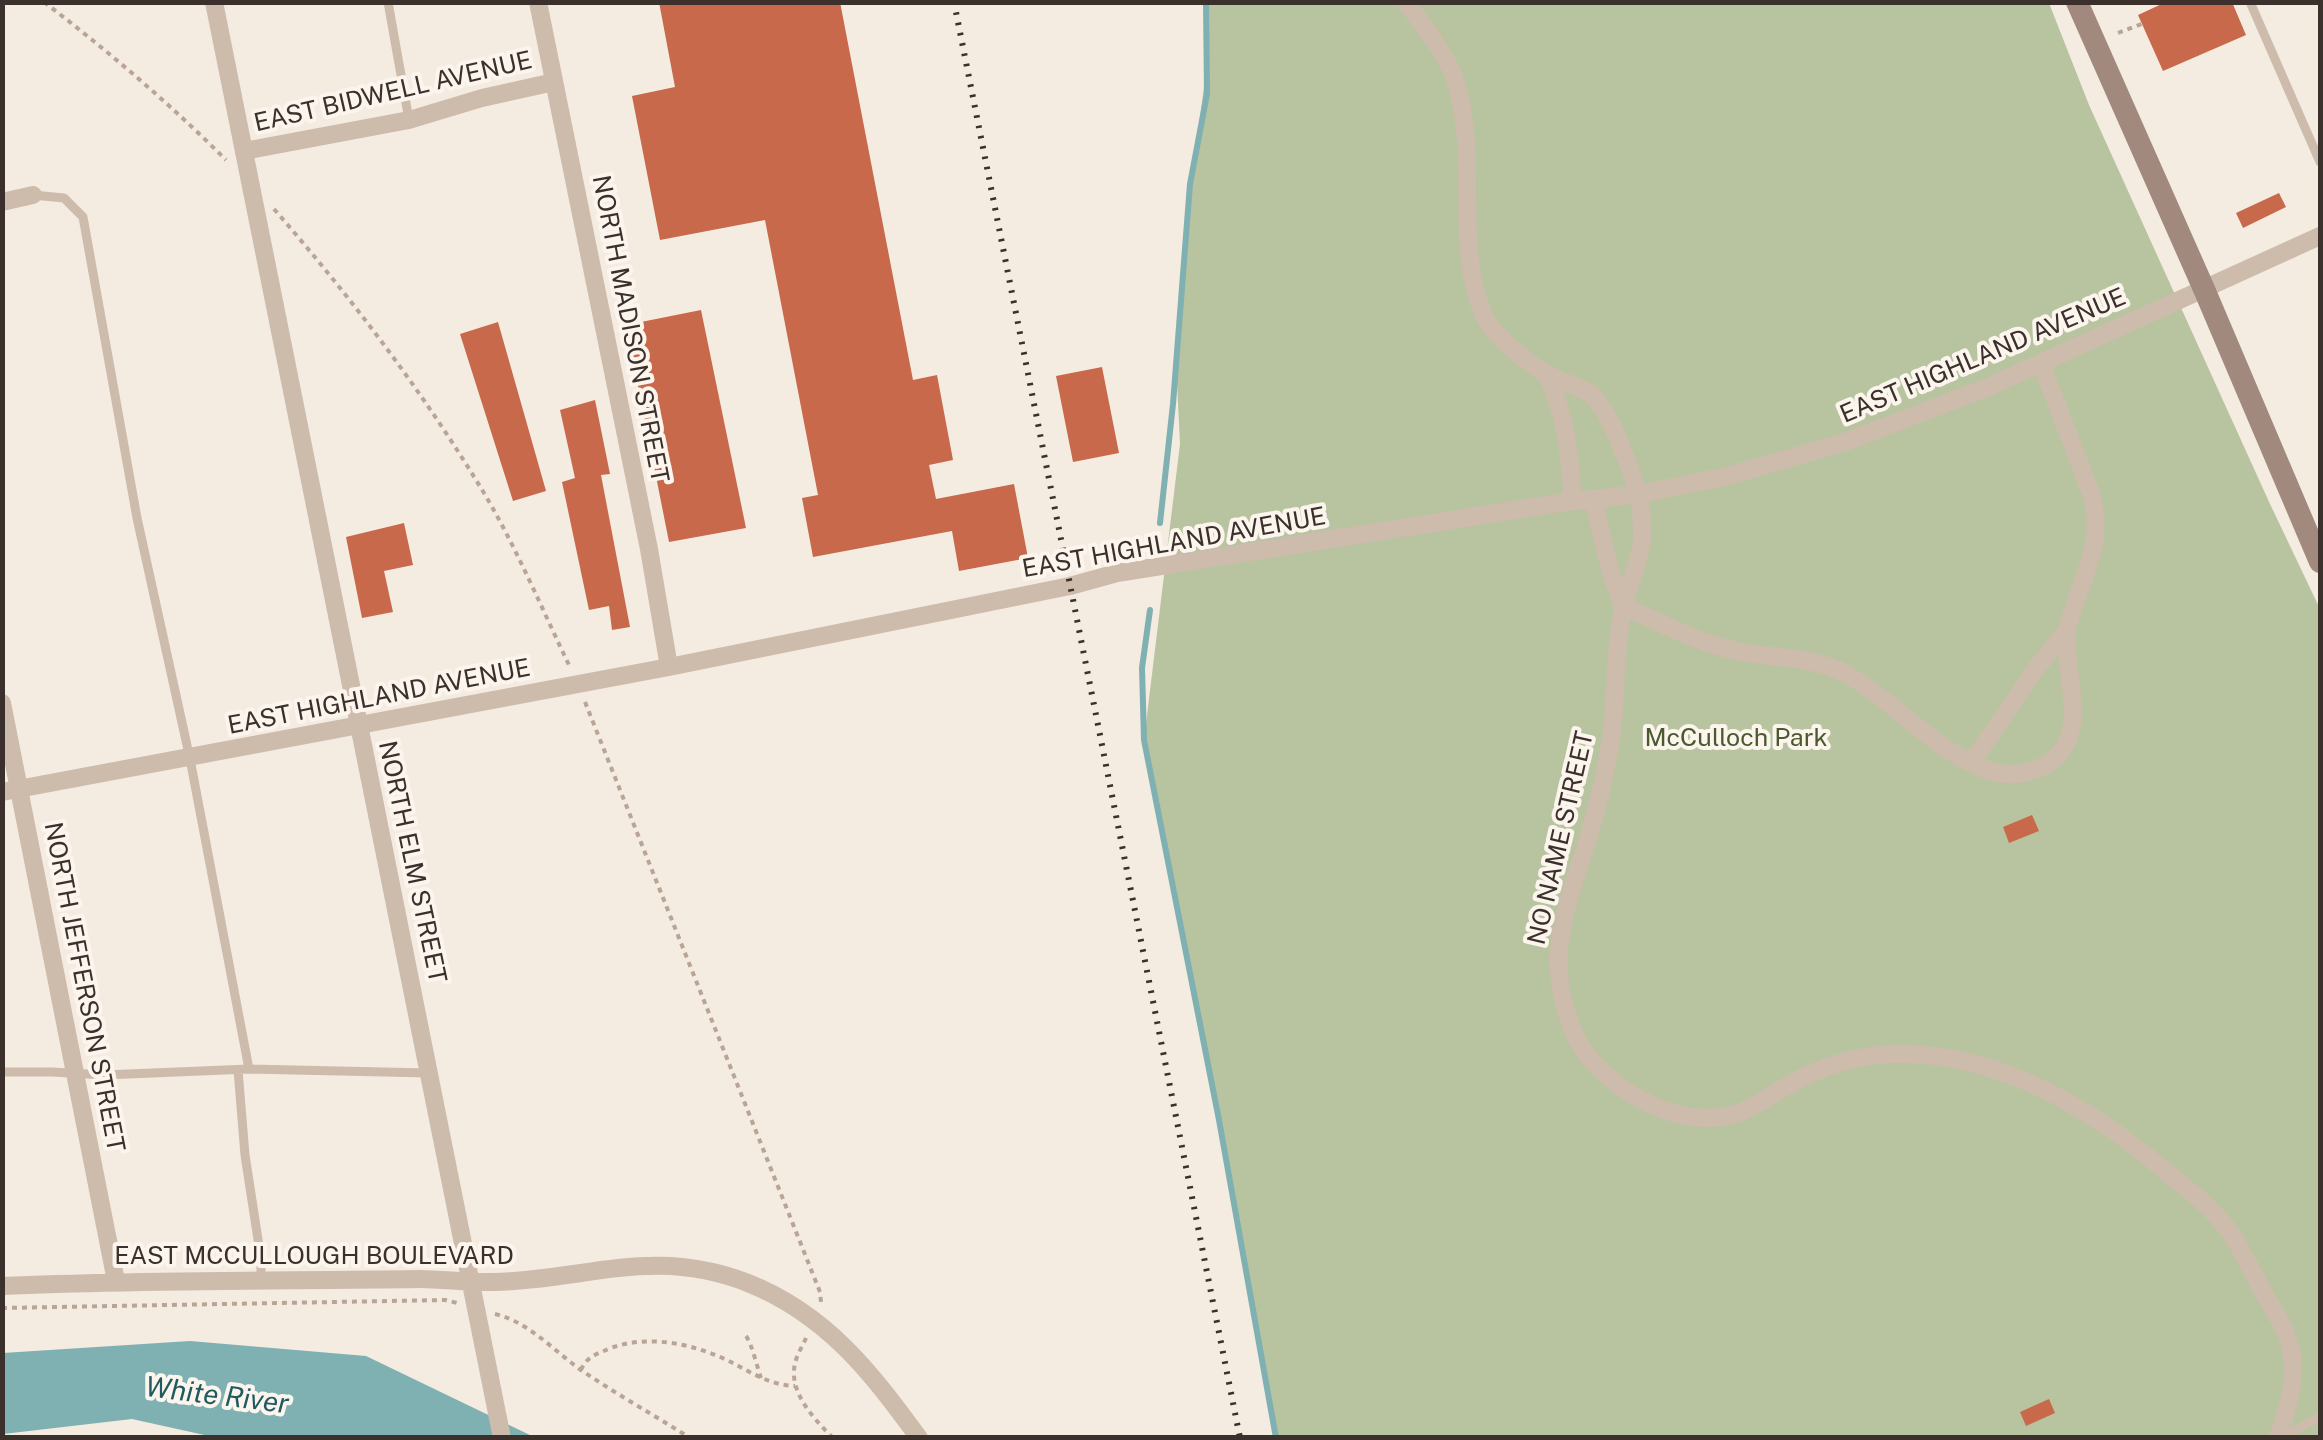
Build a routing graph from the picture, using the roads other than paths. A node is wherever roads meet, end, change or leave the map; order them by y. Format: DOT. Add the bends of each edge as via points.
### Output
graph roads {
  1 [pos="214,2"];
  2 [pos="388,2"];
  3 [pos="538,2"];
  4 [pos="1406,2"];
  5 [pos="2250,2"];
  6 [pos="2080,4"];
  7 [pos="554,82"];
  8 [pos="408,120"];
  9 [pos="244,151"];
  10 [pos="2320,162"];
  11 [pos="33,194"];
  12 [pos="2,202"];
  13 [pos="2320,236"];
  14 [pos="2204,289"];
  15 [pos="2042,362"];
  16 [pos="1546,374"];
  17 [pos="1639,494"];
  18 [pos="1593,499"];
  19 [pos="1574,501"];
  20 [pos="2320,562"];
  21 [pos="1623,606"];
  22 [pos="2067,630"];
  23 [pos="669,667"];
  24 [pos="2,703"];
  25 [pos="358,726"];
  26 [pos="190,759"];
  27 [pos="1971,762"];
  28 [pos="12,790"];
  29 [pos="244,1069"];
  30 [pos="2,1072"];
  31 [pos="429,1072"];
  32 [pos="75,1073"];
  33 [pos="116,1281"];
  34 [pos="261,1281"];
  35 [pos="471,1282"];
  36 [pos="2,1286"];
  37 [pos="2320,1417"];
  38 [pos="502,1438"];
  39 [pos="919,1438"];
  40 [pos="2279,1438"];
  1 -- 9 [label="street, NORTH ELM STREET"];
  2 -- 8 [label="lane"];
  3 -- 7 [label="street, NORTH MADISON STREET"];
  4 -- 16 [label="street, NO NAME STREET" via="1457,85 1469,265 1480,307 1488,324"];
  5 -- 10 [label="lane"];
  6 -- 14 [label="main road"];
  7 -- 8 [label="street, EAST BIDWELL AVENUE"];
  7 -- 23 [label="street, NORTH MADISON STREET"];
  8 -- 9 [label="street, EAST BIDWELL AVENUE"];
  9 -- 25 [label="street, NORTH ELM STREET"];
  11 -- 12 [label="street"];
  11 -- 26 [label="lane" via="64,198 83,217 137,518"];
  13 -- 14 [label="street, EAST HIGHLAND AVENUE"];
  14 -- 15 [label="street, EAST HIGHLAND AVENUE"];
  14 -- 20 [label="main road"];
  15 -- 17 [label="street, EAST HIGHLAND AVENUE" via="1842,442"];
  15 -- 22 [label="street" via="2096,513 2094,550"];
  16 -- 17 [label="street, NO NAME STREET" via="1588,392 1602,407"];
  16 -- 19 [label="street" via="1560,403"];
  17 -- 18 [label="street, EAST HIGHLAND AVENUE"];
  17 -- 21 [label="street, NO NAME STREET" via="1643,536"];
  18 -- 19 [label="street, EAST HIGHLAND AVENUE"];
  18 -- 21 [label="street"];
  19 -- 23 [label="street, EAST HIGHLAND AVENUE" via="1117,573"];
  21 -- 27 [label="street" via="1715,645 1846,674"];
  21 -- 40 [label="street, NO NAME STREET" via="1612,735 1558,944 1564,1009 1586,1053 1631,1094 1707,1118 1743,1112 1833,1064 1889,1054 1976,1065 2070,1104 2148,1156 2235,1239 2293,1359"];
  22 -- 27 [label="street"];
  22 -- 27 [label="street" via="2072,718 2066,746 2028,772 1998,774"];
  23 -- 25 [label="street, EAST HIGHLAND AVENUE"];
  24 -- 28 [label="street, NORTH JEFFERSON STREET"];
  25 -- 26 [label="street, EAST HIGHLAND AVENUE"];
  25 -- 31 [label="street, NORTH ELM STREET"];
  26 -- 28 [label="street, EAST HIGHLAND AVENUE"];
  26 -- 29 [label="lane"];
  28 -- 32 [label="street, NORTH JEFFERSON STREET"];
  29 -- 31 [label="lane"];
  29 -- 32 [label="lane"];
  29 -- 34 [label="lane" via="245,1155"];
  30 -- 32 [label="lane"];
  31 -- 35 [label="street, NORTH ELM STREET"];
  32 -- 33 [label="street, NORTH JEFFERSON STREET"];
  33 -- 34 [label="street, EAST MCCULLOUGH BOULEVARD"];
  33 -- 36 [label="street, EAST MCCULLOUGH BOULEVARD"];
  34 -- 35 [label="street, EAST MCCULLOUGH BOULEVARD"];
  35 -- 38 [label="street, NORTH ELM STREET"];
  35 -- 39 [label="street, EAST MCCULLOUGH BOULEVARD" via="651,1264 747,1282 839,1340"];
  37 -- 40 [label="lane"];
}
